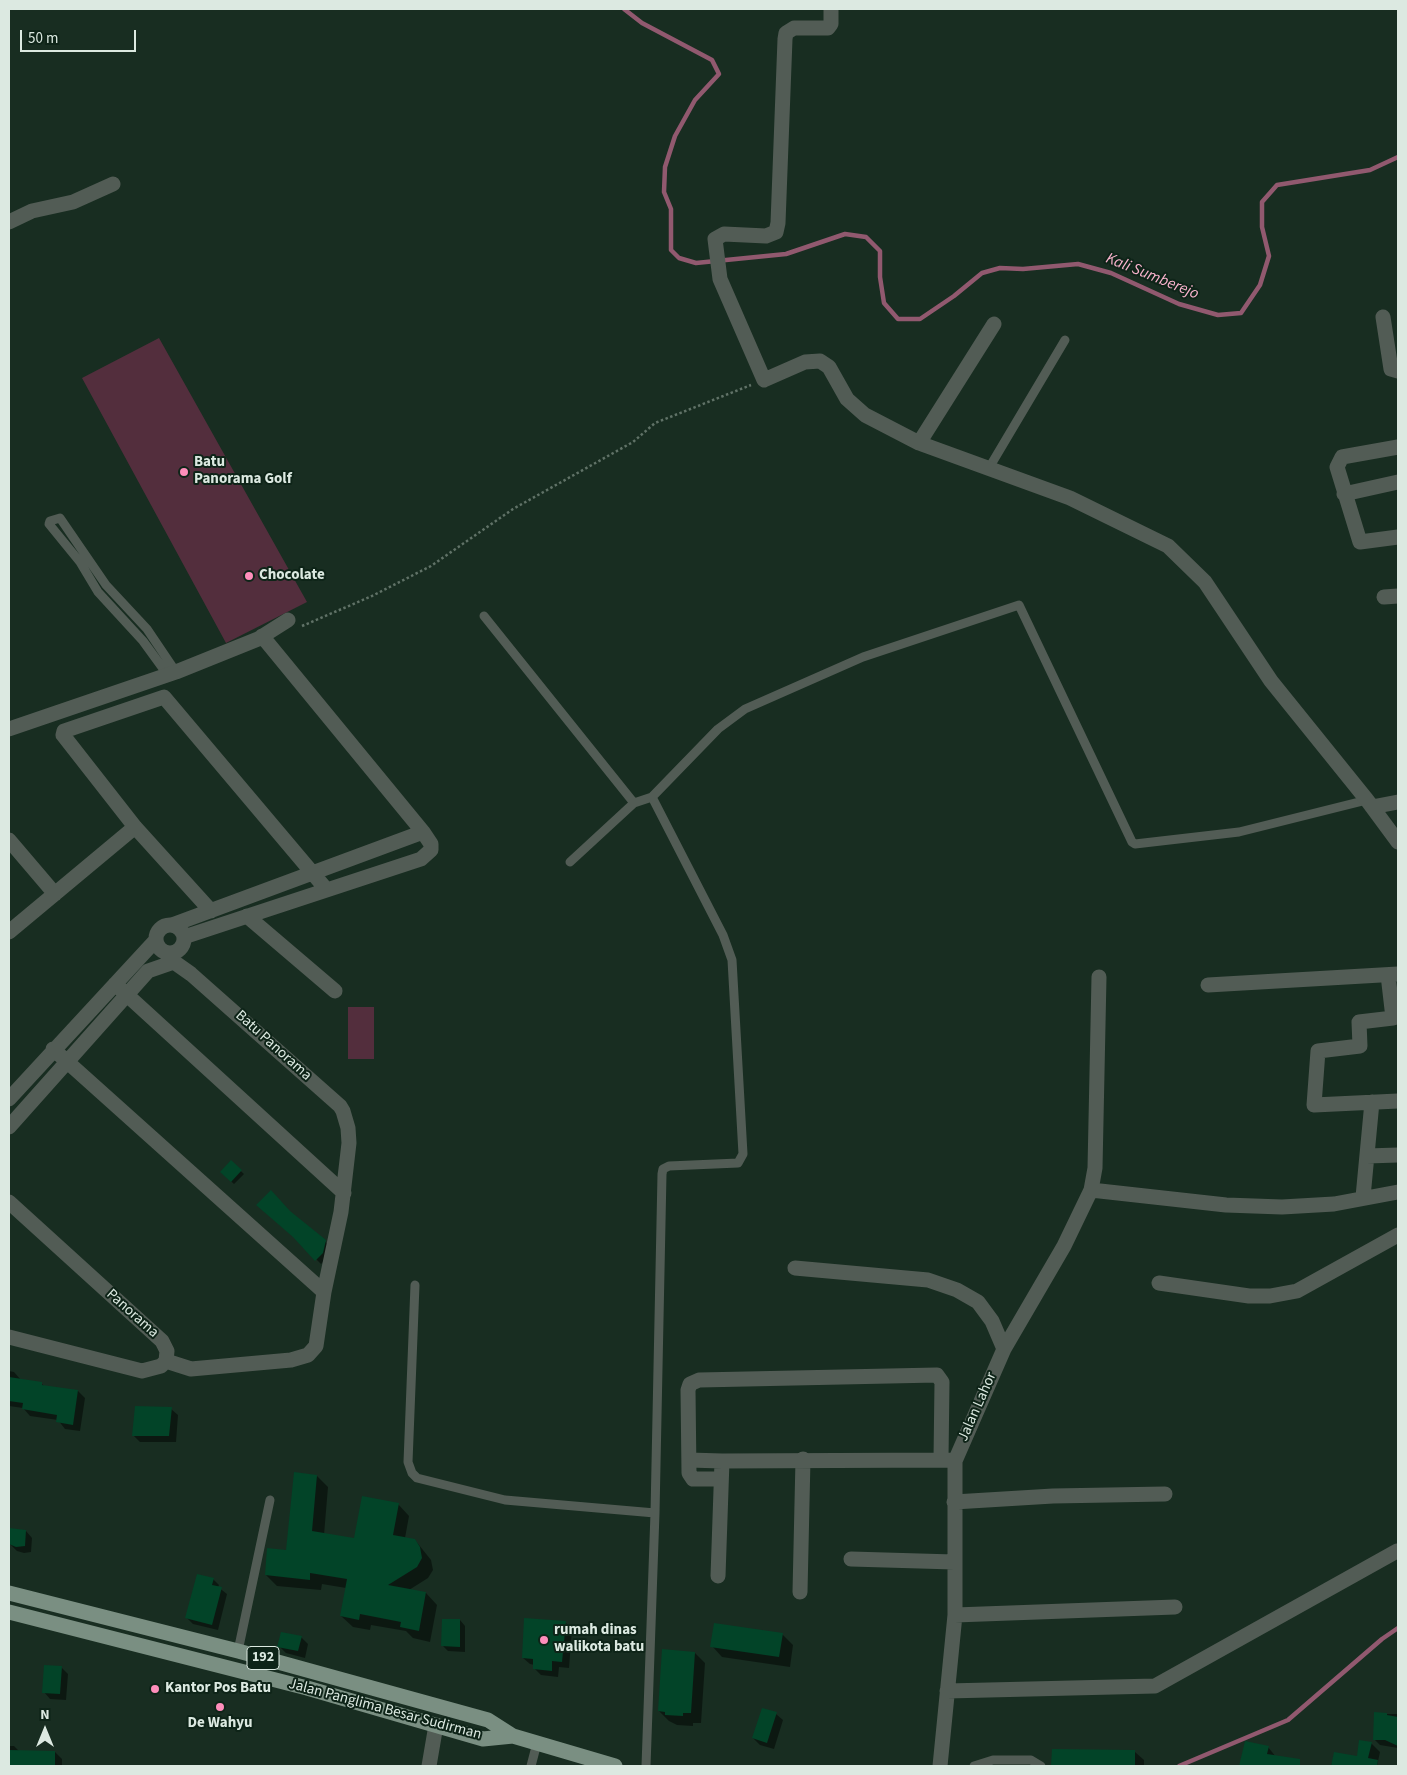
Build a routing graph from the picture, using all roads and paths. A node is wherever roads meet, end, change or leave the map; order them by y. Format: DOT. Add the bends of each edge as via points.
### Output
graph roads {
  1 [pos="831,9"];
  2 [pos="113,184"];
  3 [pos="9,222"];
  4 [pos="1383,317"];
  5 [pos="994,324"];
  6 [pos="1065,340"];
  7 [pos="1398,371"];
  8 [pos="764,380"];
  9 [pos="919,442"];
  10 [pos="1398,447"];
  11 [pos="989,468"];
  12 [pos="1398,482"];
  13 [pos="1344,494"];
  14 [pos="1398,537"];
  15 [pos="484,616"];
  16 [pos="292,625"];
  17 [pos="262,636"];
  18 [pos="172,673"];
  19 [pos="9,729"];
  20 [pos="652,797"];
  21 [pos="1398,802"];
  22 [pos="634,803"];
  23 [pos="1370,803"];
  24 [pos="135,827"];
  25 [pos="423,832"];
  26 [pos="9,840"];
  27 [pos="1398,842"];
  28 [pos="570,862"];
  29 [pos="313,872"];
  30 [pos="326,889"];
  31 [pos="55,894"];
  32 [pos="211,911"];
  33 [pos="247,916"];
  34 [pos="172,925"];
  35 [pos="9,932"];
  36 [pos="184,937"];
  37 [pos="155,941"];
  38 [pos="175,957"];
  39 [pos="1393,974"];
  40 [pos="1099,977"];
  41 [pos="115,984"];
  42 [pos="1208,985"];
  43 [pos="336,992"];
  44 [pos="127,994"];
  45 [pos="53,1049"];
  46 [pos="67,1063"];
  47 [pos="9,1099"];
  48 [pos="1398,1101"];
  49 [pos="1372,1102"];
  50 [pos="9,1127"];
  51 [pos="1398,1155"];
  52 [pos="1367,1156"];
  53 [pos="1091,1190"];
  54 [pos="1398,1192"];
  55 [pos="344,1193"];
  56 [pos="1364,1197"];
  57 [pos="9,1202"];
  58 [pos="1398,1235"];
  59 [pos="795,1268"];
  60 [pos="1159,1283"];
  61 [pos="415,1286"];
  62 [pos="324,1292"];
  63 [pos="9,1337"];
  64 [pos="1004,1349"];
  65 [pos="166,1361"];
  66 [pos="803,1459"];
  67 [pos="689,1460"];
  68 [pos="948,1460"];
  69 [pos="722,1461"];
  70 [pos="721,1479"];
  71 [pos="1165,1494"];
  72 [pos="270,1500"];
  73 [pos="954,1502"];
  74 [pos="655,1513"];
  75 [pos="1397,1551"];
  76 [pos="851,1559"];
  77 [pos="954,1562"];
  78 [pos="718,1576"];
  79 [pos="800,1592"];
  80 [pos="9,1593"];
  81 [pos="1176,1607"];
  82 [pos="9,1612"];
  83 [pos="955,1615"];
  84 [pos="238,1651"];
  85 [pos="947,1691"];
  86 [pos="436,1725"];
  87 [pos="513,1736"];
  88 [pos="537,1743"];
  89 [pos="589,1763"];
  90 [pos="429,1766"];
  91 [pos="531,1766"];
  92 [pos="615,1766"];
  93 [pos="646,1766"];
  94 [pos="940,1766"];
  95 [pos="974,1766"];
  96 [pos="1042,1766"];
  1 -- 8 [label="street" via="830,27 794,28 786,33 784,39 776,232 766,236 724,234 715,239 720,279"];
  2 -- 3 [label="street" via="73,202 32,211"];
  4 -- 7 [label="street" via="1391,369"];
  5 -- 9 [label="street"];
  6 -- 11 [label="lane"];
  8 -- 9 [label="street" via="805,362 820,361 829,367 855,408"];
  8 -- 16 [label="path" via="654,423 633,442 513,509 431,566 372,596 316,619"];
  9 -- 11 [label="street"];
  10 -- 13 [label="street" via="1342,458 1337,467"];
  11 -- 23 [label="street" via="1070,498 1168,546 1205,582 1271,681"];
  12 -- 13 [label="street"];
  13 -- 14 [label="street" via="1360,542"];
  15 -- 22 [label="lane"];
  16 -- 17 [label="street"];
  17 -- 18 [label="street"];
  17 -- 25 [label="street"];
  18 -- 18 [label="lane" via="98,592 50,522 60,518 106,585 147,628"];
  18 -- 19 [label="street"];
  20 -- 22 [label="lane"];
  20 -- 23 [label="lane" via="718,729 745,709 862,657 1019,605 1135,844 1239,832"];
  20 -- 74 [label="lane" via="723,935 732,960 743,1154 738,1163 669,1166 662,1174"];
  21 -- 23 [label="street"];
  22 -- 28 [label="lane"];
  23 -- 27 [label="street"];
  24 -- 29 [label="street" via="63,733 162,696"];
  24 -- 31 [label="street"];
  24 -- 32 [label="street"];
  25 -- 29 [label="street"];
  25 -- 30 [label="street" via="432,846 421,859"];
  26 -- 31 [label="street"];
  29 -- 30 [label="street"];
  29 -- 32 [label="street"];
  30 -- 33 [label="street"];
  31 -- 35 [label="street"];
  32 -- 34 [label="street"];
  33 -- 36 [label="street"];
  33 -- 43 [label="street"];
  34 -- 36 [label="street" via="180,929"];
  34 -- 37 [label="street" via="163,926"];
  36 -- 38 [label="street" via="183,946"];
  37 -- 38 [label="street" via="160,949"];
  37 -- 41 [label="street"];
  38 -- 44 [label="street" via="150,969"];
  38 -- 55 [label="street, Batu Panorama" via="340,1106 348,1128 349,1143"];
  39 -- 42 [label="street"];
  39 -- 49 [label="street" via="1394,1018 1359,1022 1360,1046 1318,1051 1314,1105"];
  40 -- 53 [label="street, Jalan Lahor" via="1095,1168"];
  41 -- 44 [label="street"];
  41 -- 45 [label="street"];
  44 -- 46 [label="street"];
  44 -- 55 [label="street"];
  45 -- 46 [label="street"];
  45 -- 47 [label="street"];
  46 -- 50 [label="street"];
  46 -- 62 [label="street"];
  48 -- 49 [label="street"];
  49 -- 52 [label="street"];
  51 -- 52 [label="street"];
  52 -- 56 [label="street"];
  53 -- 56 [label="street" via="1226,1205 1282,1207 1334,1204"];
  53 -- 64 [label="street, Jalan Lahor" via="1064,1246"];
  54 -- 56 [label="street"];
  55 -- 62 [label="street, Batu Panorama"];
  57 -- 65 [label="street, Panorama" via="162,1341 168,1351"];
  58 -- 60 [label="street" via="1296,1291 1249,1296"];
  59 -- 64 [label="street" via="928,1280 957,1290 978,1302 992,1321"];
  61 -- 74 [label="lane" via="408,1462 412,1474 417,1478 505,1500"];
  62 -- 65 [label="street, Batu Panorama" via="316,1346 308,1355 290,1360 190,1369"];
  63 -- 65 [label="street" via="142,1371 153,1370"];
  64 -- 68 [label="street, Jalan Lahor"];
  66 -- 68 [label="street"];
  66 -- 69 [label="street"];
  66 -- 79 [label="street"];
  67 -- 68 [label="street" via="688,1390 694,1382 933,1374 942,1379"];
  67 -- 69 [label="street"];
  67 -- 70 [label="street" via="689,1473 693,1479"];
  68 -- 73 [label="street, Jalan Lahor"];
  69 -- 70 [label="street"];
  70 -- 78 [label="street"];
  71 -- 73 [label="street"];
  72 -- 84 [label="lane"];
  73 -- 77 [label="street, Jalan Lahor"];
  74 -- 93 [label="lane"];
  75 -- 85 [label="street" via="1155,1686"];
  76 -- 77 [label="street"];
  77 -- 83 [label="street, Jalan Lahor"];
  80 -- 84 [label="main road, Jalan Panglima Besar Sudirman / 192"];
  81 -- 83 [label="street"];
  82 -- 86 [label="main road, Jalan Panglima Besar Sudirman / 192" via="308,1688"];
  83 -- 85 [label="street, Jalan Lahor"];
  84 -- 87 [label="main road, Jalan Panglima Besar Sudirman / 192" via="488,1720"];
  85 -- 94 [label="street, Jalan Lahor"];
  86 -- 87 [label="main road, Jalan Panglima Besar Sudirman / 192" via="483,1739"];
  86 -- 90 [label="street"];
  87 -- 88 [label="main road, 192"];
  88 -- 89 [label="main road, 192"];
  88 -- 91 [label="lane"];
  89 -- 92 [label="main road, 192"];
  95 -- 96 [label="lane" via="993,1760 1031,1760"];
}
